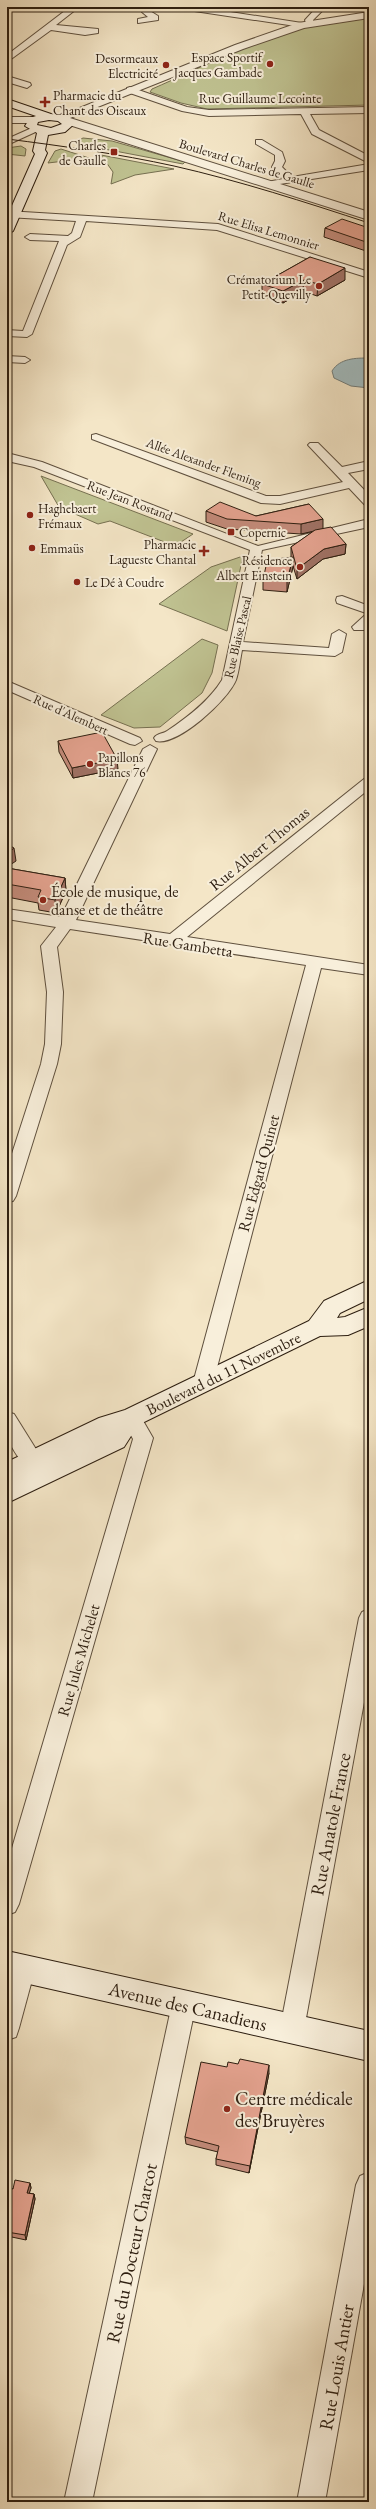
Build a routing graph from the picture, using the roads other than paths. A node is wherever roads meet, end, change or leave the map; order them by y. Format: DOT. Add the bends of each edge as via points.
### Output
graph roads {
  1 [pos="75,7"];
  2 [pos="146,7"];
  3 [pos="185,7"];
  4 [pos="322,7"];
  5 [pos="369,15"];
  6 [pos="141,21"];
  7 [pos="306,24"];
  8 [pos="49,26"];
  9 [pos="95,31"];
  10 [pos="7,59"];
  11 [pos="7,79"];
  12 [pos="27,85"];
  13 [pos="130,90"];
  14 [pos="7,102"];
  15 [pos="7,105"];
  16 [pos="369,110"];
  17 [pos="304,112"];
  18 [pos="49,117"];
  19 [pos="64,119"];
  20 [pos="7,120"];
  21 [pos="36,125"];
  22 [pos="7,126"];
  23 [pos="55,131"];
  24 [pos="116,137"];
  25 [pos="7,142"];
  26 [pos="259,142"];
  27 [pos="41,153"];
  28 [pos="369,160"];
  29 [pos="369,167"];
  30 [pos="290,181"];
  31 [pos="270,184"];
  32 [pos="11,215"];
  33 [pos="369,216"];
  34 [pos="85,218"];
  35 [pos="7,231"];
  36 [pos="30,237"];
  37 [pos="71,239"];
  38 [pos="369,275"];
  39 [pos="7,333"];
  40 [pos="7,359"];
  41 [pos="26,360"];
  42 [pos="96,437"];
  43 [pos="314,445"];
  44 [pos="7,457"];
  45 [pos="369,465"];
  46 [pos="340,471"];
  47 [pos="352,484"];
  48 [pos="369,502"];
  49 [pos="369,523"];
  50 [pos="257,548"];
  51 [pos="342,600"];
  52 [pos="369,610"];
  53 [pos="339,634"];
  54 [pos="238,646"];
  55 [pos="7,685"];
  56 [pos="161,738"];
  57 [pos="135,741"];
  58 [pos="150,749"];
  59 [pos="369,782"];
  60 [pos="7,914"];
  61 [pos="66,924"];
  62 [pos="172,941"];
  63 [pos="314,963"];
  64 [pos="369,970"];
  65 [pos="7,1196"];
  66 [pos="369,1289"];
  67 [pos="369,1316"];
  68 [pos="317,1328"];
  69 [pos="203,1383"];
  70 [pos="130,1418"];
  71 [pos="7,1420"];
  72 [pos="32,1460"];
  73 [pos="7,1472"];
  74 [pos="7,1493"];
  75 [pos="369,1618"];
  76 [pos="7,1904"];
  77 [pos="15,1967"];
  78 [pos="184,2004"];
  79 [pos="7,2028"];
  80 [pos="292,2029"];
  81 [pos="369,2046"];
  82 [pos="369,2185"];
  83 [pos="78,2502"];
  84 [pos="311,2502"];
  1 -- 8 [label="street"];
  2 -- 6 [label="street" via="146,12 155,18"];
  3 -- 7 [label="street"];
  4 -- 7 [label="street"];
  5 -- 7 [label="main road"];
  7 -- 13 [label="main road"];
  8 -- 9 [label="street" via="85,32"];
  8 -- 10 [label="street"];
  11 -- 12 [label="street"];
  13 -- 17 [label="street, Rue Guillaume Lecointe" via="185,109 203,112"];
  13 -- 19 [label="main road"];
  14 -- 18 [label="main road"];
  15 -- 21 [label="main road"];
  16 -- 17 [label="street, Rue Guillaume Lecointe"];
  17 -- 28 [label="street" via="315,132"];
  18 -- 19 [label="main road, Boulevard Charles de Gaulle"];
  18 -- 21 [label="main road"];
  19 -- 23 [label="main road" via="66,127"];
  19 -- 24 [label="main road, Boulevard Charles de Gaulle"];
  20 -- 21 [label="main road"];
  21 -- 22 [label="main road"];
  21 -- 23 [label="main road, Boulevard Charles de Gaulle"];
  21 -- 25 [label="street"];
  21 -- 27 [label="main road"];
  23 -- 24 [label="main road, Boulevard Charles de Gaulle" via="69,135"];
  23 -- 27 [label="main road" via="52,144"];
  24 -- 31 [label="main road, Boulevard Charles de Gaulle"];
  26 -- 30 [label="street" via="279,154 280,161 277,167"];
  27 -- 32 [label="main road"];
  29 -- 30 [label="street"];
  30 -- 31 [label="street"];
  31 -- 33 [label="main road, Boulevard Charles de Gaulle"];
  32 -- 34 [label="street, Rue Elisa Lemonnier"];
  32 -- 35 [label="main road"];
  34 -- 37 [label="street"];
  34 -- 38 [label="street, Rue Elisa Lemonnier" via="180,223 229,230"];
  36 -- 37 [label="street"];
  37 -- 39 [label="street" via="63,243 27,334"];
  40 -- 41 [label="street"];
  42 -- 47 [label="street, Allée Alexander Fleming" via="265,500 280,500"];
  43 -- 46 [label="street"];
  44 -- 50 [label="street, Rue Jean Rostand" via="38,464"];
  45 -- 46 [label="street"];
  46 -- 47 [label="street"];
  47 -- 48 [label="street"];
  49 -- 50 [label="street"];
  50 -- 54 [label="street, Rue Blaise Pascal"];
  51 -- 52 [label="street"];
  53 -- 54 [label="street" via="334,652"];
  54 -- 56 [label="street, Rue Blaise Pascal" via="229,680 218,698 171,735"];
  55 -- 57 [label="street, Rue d'Alembert"];
  56 -- 57 [label="street" via="147,733"];
  56 -- 58 [label="street, Rue Blaise Pascal" via="160,745"];
  57 -- 58 [label="street, Rue d'Alembert" via="141,748"];
  58 -- 61 [label="street"];
  59 -- 62 [label="street, Rue Albert Thomas"];
  60 -- 61 [label="street, Rue Gambetta"];
  61 -- 62 [label="street, Rue Gambetta"];
  61 -- 65 [label="street" via="50,946 54,992 49,1064"];
  62 -- 63 [label="street, Rue Gambetta"];
  63 -- 64 [label="street, Rue Gambetta"];
  63 -- 69 [label="street, Rue Edgard Quinet"];
  66 -- 68 [label="main road, Boulevard du 11 Novembre" via="332,1307"];
  67 -- 68 [label="main road, Boulevard du 11 Novembre" via="348,1326"];
  68 -- 69 [label="main road, Boulevard du 11 Novembre"];
  69 -- 70 [label="main road, Boulevard du 11 Novembre"];
  70 -- 72 [label="main road, Boulevard du 11 Novembre" via="106,1425"];
  70 -- 74 [label="main road, Boulevard du 11 Novembre" via="116,1440"];
  70 -- 76 [label="street, Rue Jules Michelet" via="143,1438"];
  71 -- 72 [label="street"];
  72 -- 73 [label="main road, Boulevard du 11 Novembre"];
  75 -- 80 [label="street, Rue Anatole France"];
  77 -- 78 [label="main road, Avenue des Canadiens"];
  77 -- 79 [label="street"];
  78 -- 80 [label="main road, Avenue des Canadiens"];
  78 -- 83 [label="street, Rue du Docteur Charcot"];
  80 -- 81 [label="main road, Avenue des Canadiens"];
  82 -- 84 [label="street, Rue Louis Antier"];
}
